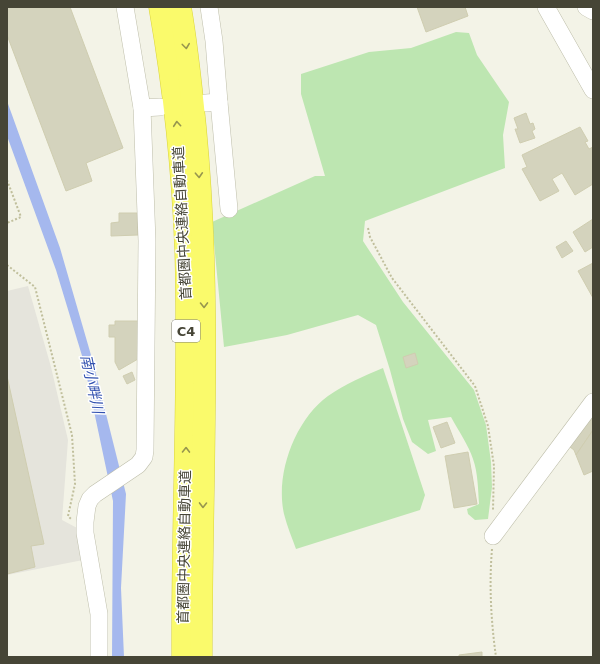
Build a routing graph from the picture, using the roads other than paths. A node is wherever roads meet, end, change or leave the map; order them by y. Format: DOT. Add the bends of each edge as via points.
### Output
graph roads {
  1 [pos="125,7"];
  2 [pos="160,7"];
  3 [pos="180,7"];
  4 [pos="209,7"];
  5 [pos="546,7"];
  6 [pos="586,7"];
  7 [pos="593,11"];
  8 [pos="593,90"];
  9 [pos="160,106"];
  10 [pos="142,108"];
  11 [pos="228,209"];
  12 [pos="593,402"];
  13 [pos="493,536"];
  14 [pos="99,657"];
  15 [pos="183,657"];
  16 [pos="201,657"];
  1 -- 10 [label="street"];
  15 -- 2 [label="highway, 首都圏中央連絡自動車道 / C4, one-way" via="187,417 186,251 174,92"];
  3 -- 16 [label="highway, 首都圏中央連絡自動車道 / C4, one-way" via="198,160 203,249"];
  4 -- 11 [label="street" via="214,41 212,102"];
  5 -- 8 [label="street"];
  6 -- 7 [label="street"];
  9 -- 10 [label="street"];
  10 -- 14 [label="street" via="147,241 145,450 142,461 95,494 87,506 85,532 99,614"];
  12 -- 13 [label="street"];
}
